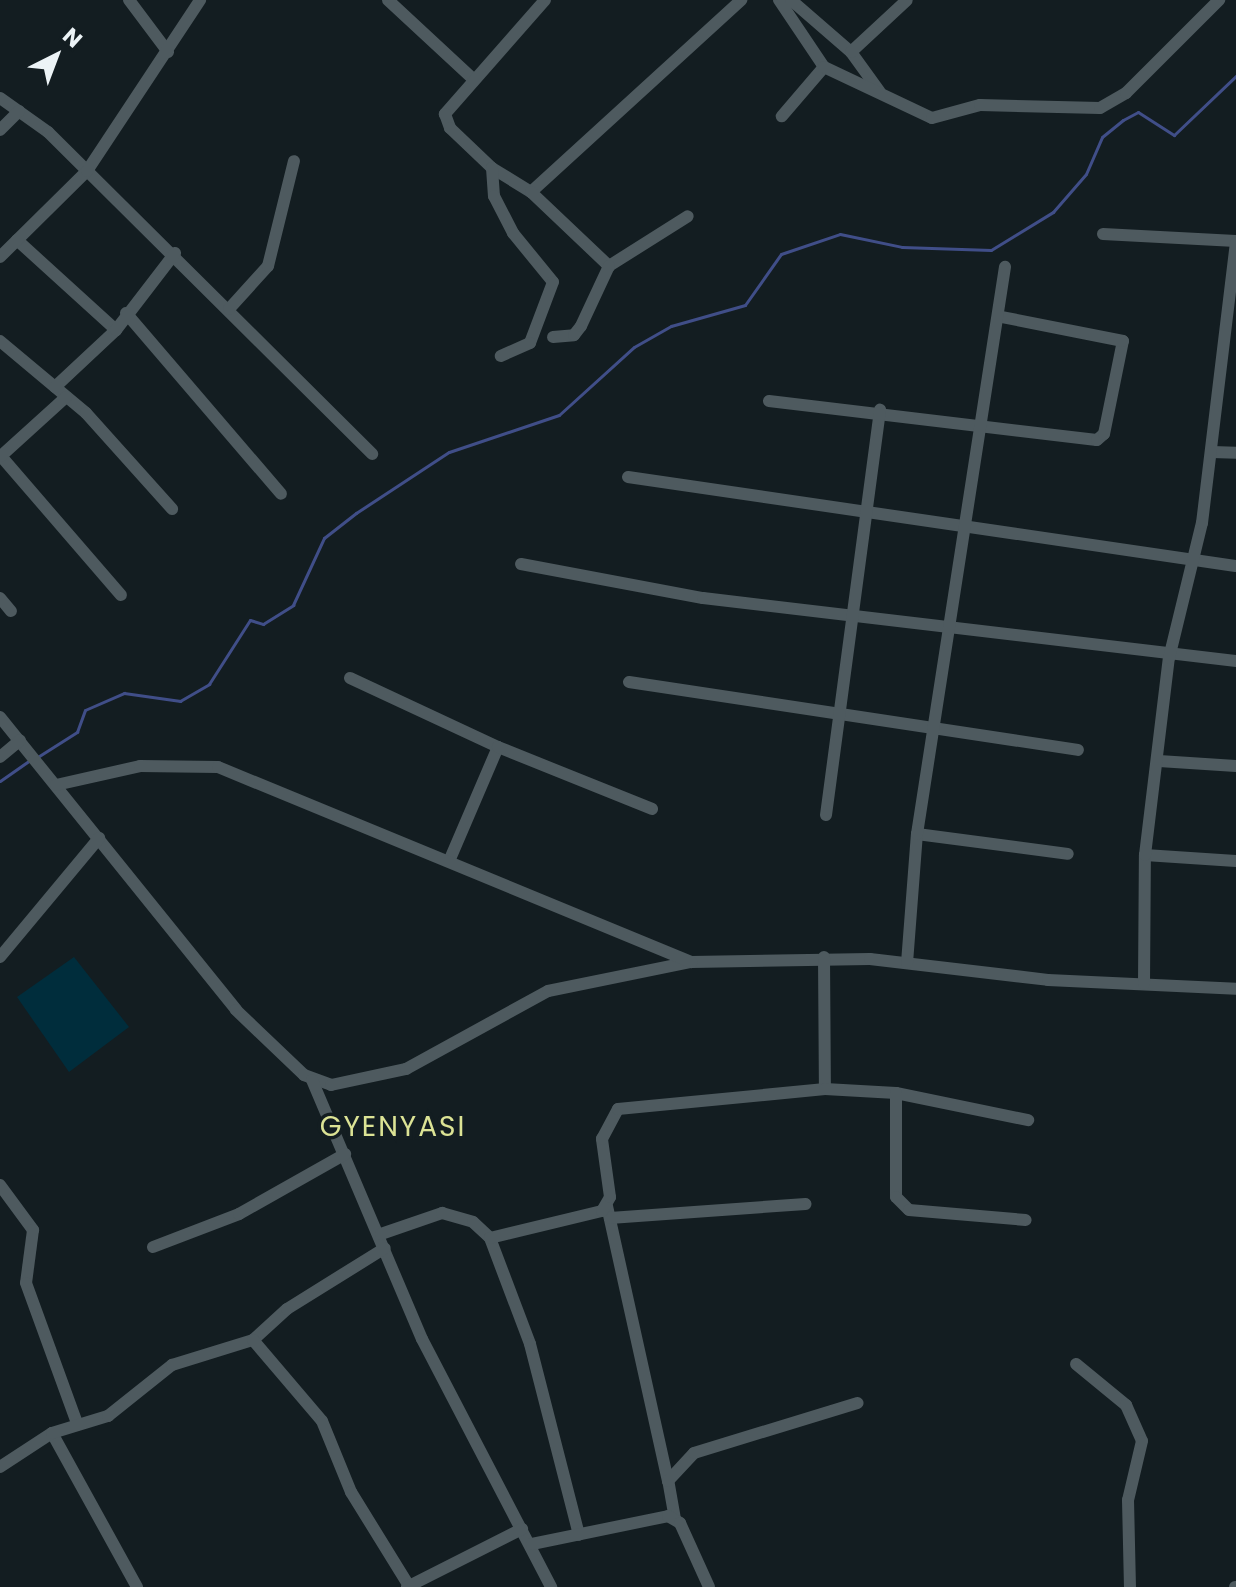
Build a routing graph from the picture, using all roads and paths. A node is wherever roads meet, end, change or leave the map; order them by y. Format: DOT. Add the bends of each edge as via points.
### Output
graph roads {
  1 [pos="129,0"];
  2 [pos="200,0"];
  3 [pos="388,0"];
  4 [pos="545,0"];
  5 [pos="741,0"];
  6 [pos="907,0"];
  7 [pos="1219,0"];
  8 [pos="780,1"];
  9 [pos="168,52"];
  10 [pos="851,52"];
  11 [pos="824,67"];
  12 [pos="473,79"];
  13 [pos="880,92"];
  14 [pos="0,98"];
  15 [pos="19,111"];
  16 [pos="782,116"];
  17 [pos="0,130"];
  18 [pos="294,161"];
  19 [pos="492,168"];
  20 [pos="87,171"];
  21 [pos="531,192"];
  22 [pos="688,216"];
  23 [pos="1103,234"];
  24 [pos="17,240"];
  25 [pos="1236,242"];
  26 [pos="175,253"];
  27 [pos="0,257"];
  28 [pos="609,266"];
  29 [pos="1005,267"];
  30 [pos="229,309"];
  31 [pos="126,313"];
  32 [pos="1002,317"];
  33 [pos="116,330"];
  34 [pos="553,337"];
  35 [pos="0,341"];
  36 [pos="1222,348"];
  37 [pos="1236,348"];
  38 [pos="501,356"];
  39 [pos="55,387"];
  40 [pos="66,397"];
  41 [pos="769,401"];
  42 [pos="880,410"];
  43 [pos="977,427"];
  44 [pos="1212,452"];
  45 [pos="1236,453"];
  46 [pos="372,454"];
  47 [pos="0,455"];
  48 [pos="628,477"];
  49 [pos="281,494"];
  50 [pos="172,509"];
  51 [pos="864,511"];
  52 [pos="961,523"];
  53 [pos="1192,559"];
  54 [pos="521,564"];
  55 [pos="1236,566"];
  56 [pos="121,595"];
  57 [pos="0,598"];
  58 [pos="11,611"];
  59 [pos="849,615"];
  60 [pos="946,629"];
  61 [pos="1169,658"];
  62 [pos="1236,661"];
  63 [pos="350,678"];
  64 [pos="629,682"];
  65 [pos="0,717"];
  66 [pos="836,717"];
  67 [pos="936,731"];
  68 [pos="20,740"];
  69 [pos="498,747"];
  70 [pos="1078,750"];
  71 [pos="0,757"];
  72 [pos="1159,761"];
  73 [pos="1236,766"];
  74 [pos="56,785"];
  75 [pos="652,809"];
  76 [pos="826,815"];
  77 [pos="917,834"];
  78 [pos="99,838"];
  79 [pos="1068,854"];
  80 [pos="1145,855"];
  81 [pos="450,859"];
  82 [pos="1236,861"];
  83 [pos="0,957"];
  84 [pos="824,957"];
  85 [pos="691,962"];
  86 [pos="907,963"];
  87 [pos="1144,984"];
  88 [pos="1236,989"];
  89 [pos="312,1080"];
  90 [pos="825,1089"];
  91 [pos="896,1093"];
  92 [pos="1028,1120"];
  93 [pos="345,1154"];
  94 [pos="0,1185"];
  95 [pos="806,1204"];
  96 [pos="608,1212"];
  97 [pos="1026,1220"];
  98 [pos="381,1234"];
  99 [pos="490,1238"];
  100 [pos="153,1247"];
  101 [pos="385,1248"];
  102 [pos="253,1340"];
  103 [pos="1076,1364"];
  104 [pos="858,1403"];
  105 [pos="77,1423"];
  106 [pos="52,1433"];
  107 [pos="0,1467"];
  108 [pos="668,1481"];
  109 [pos="675,1519"];
  110 [pos="522,1529"];
  111 [pos="579,1535"];
  112 [pos="532,1544"];
  113 [pos="137,1587"];
  114 [pos="408,1587"];
  115 [pos="551,1587"];
  116 [pos="709,1587"];
  117 [pos="1130,1587"];
  1 -- 9 [label="street"];
  2 -- 9 [label="street"];
  3 -- 12 [label="street"];
  4 -- 12 [label="street"];
  5 -- 21 [label="street"];
  6 -- 10 [label="street"];
  7 -- 13 [label="street" via="1126,93 1100,108 980,105 932,118"];
  8 -- 10 [label="street" via="802,9"];
  8 -- 11 [label="street"];
  9 -- 20 [label="street"];
  10 -- 13 [label="street"];
  11 -- 13 [label="street"];
  11 -- 16 [label="street"];
  12 -- 19 [label="street" via="446,120"];
  14 -- 15 [label="street"];
  15 -- 17 [label="street"];
  15 -- 20 [label="street"];
  18 -- 30 [label="street" via="268,266"];
  19 -- 21 [label="street"];
  19 -- 38 [label="street" via="490,185 507,221 553,282 530,343"];
  20 -- 24 [label="street"];
  20 -- 26 [label="street"];
  21 -- 28 [label="street"];
  22 -- 28 [label="street"];
  23 -- 25 [label="street"];
  24 -- 27 [label="street"];
  24 -- 33 [label="street"];
  25 -- 36 [label="street"];
  26 -- 30 [label="street"];
  26 -- 31 [label="street"];
  28 -- 34 [label="street" via="574,335"];
  29 -- 32 [label="street"];
  30 -- 46 [label="street"];
  31 -- 33 [label="street"];
  31 -- 49 [label="street"];
  32 -- 43 [label="street"];
  32 -- 43 [label="street" via="1123,341 1108,426 1097,440"];
  33 -- 39 [label="street"];
  35 -- 39 [label="street"];
  36 -- 37 [label="street"];
  36 -- 44 [label="street"];
  39 -- 40 [label="street"];
  40 -- 47 [label="street"];
  40 -- 50 [label="street"];
  41 -- 42 [label="street"];
  42 -- 43 [label="street"];
  42 -- 51 [label="street"];
  43 -- 52 [label="street"];
  44 -- 45 [label="street"];
  44 -- 53 [label="street"];
  47 -- 56 [label="street"];
  48 -- 51 [label="street"];
  51 -- 52 [label="street"];
  51 -- 59 [label="street"];
  52 -- 53 [label="street"];
  52 -- 60 [label="street"];
  53 -- 55 [label="street"];
  53 -- 61 [label="street"];
  54 -- 59 [label="street"];
  57 -- 58 [label="street"];
  59 -- 60 [label="street"];
  59 -- 66 [label="street"];
  60 -- 61 [label="street"];
  60 -- 67 [label="street"];
  61 -- 62 [label="street"];
  61 -- 72 [label="street"];
  63 -- 69 [label="street"];
  64 -- 66 [label="street"];
  65 -- 68 [label="street"];
  66 -- 67 [label="street"];
  66 -- 76 [label="street"];
  67 -- 70 [label="street"];
  67 -- 77 [label="street"];
  68 -- 71 [label="street"];
  68 -- 74 [label="street"];
  69 -- 75 [label="street"];
  69 -- 81 [label="street"];
  72 -- 73 [label="street"];
  72 -- 80 [label="street"];
  74 -- 78 [label="street"];
  74 -- 81 [label="street" via="140,766 218,767"];
  77 -- 79 [label="street"];
  77 -- 86 [label="street"];
  78 -- 83 [label="street"];
  78 -- 89 [label="street" via="215,987"];
  80 -- 82 [label="street"];
  80 -- 87 [label="street"];
  81 -- 85 [label="street"];
  84 -- 85 [label="street"];
  84 -- 86 [label="street"];
  84 -- 90 [label="street"];
  85 -- 89 [label="street" via="548,991 370,1081"];
  86 -- 87 [label="street"];
  87 -- 88 [label="street"];
  89 -- 93 [label="street"];
  90 -- 91 [label="street"];
  90 -- 96 [label="street" via="618,1109 602,1139"];
  91 -- 92 [label="street"];
  91 -- 97 [label="street" via="896,1197 902,1204 925,1214"];
  93 -- 98 [label="street"];
  93 -- 100 [label="street" via="239,1214"];
  94 -- 105 [label="street" via="33,1230 26,1283"];
  95 -- 96 [label="street"];
  96 -- 99 [label="street"];
  96 -- 108 [label="street"];
  98 -- 99 [label="street" via="442,1213 473,1222"];
  98 -- 101 [label="street"];
  99 -- 111 [label="street" via="530,1344"];
  101 -- 102 [label="street" via="287,1309"];
  101 -- 110 [label="street" via="422,1339"];
  102 -- 105 [label="street" via="181,1361 108,1416"];
  102 -- 114 [label="street" via="322,1421 351,1492"];
  103 -- 117 [label="street" via="1126,1405 1142,1441 1128,1500"];
  104 -- 108 [label="street" via="706,1446"];
  105 -- 106 [label="street"];
  106 -- 107 [label="street"];
  106 -- 113 [label="street"];
  108 -- 109 [label="street"];
  109 -- 111 [label="street"];
  109 -- 116 [label="street"];
  110 -- 112 [label="street"];
  110 -- 114 [label="street"];
  111 -- 112 [label="street"];
  112 -- 115 [label="street"];
}
